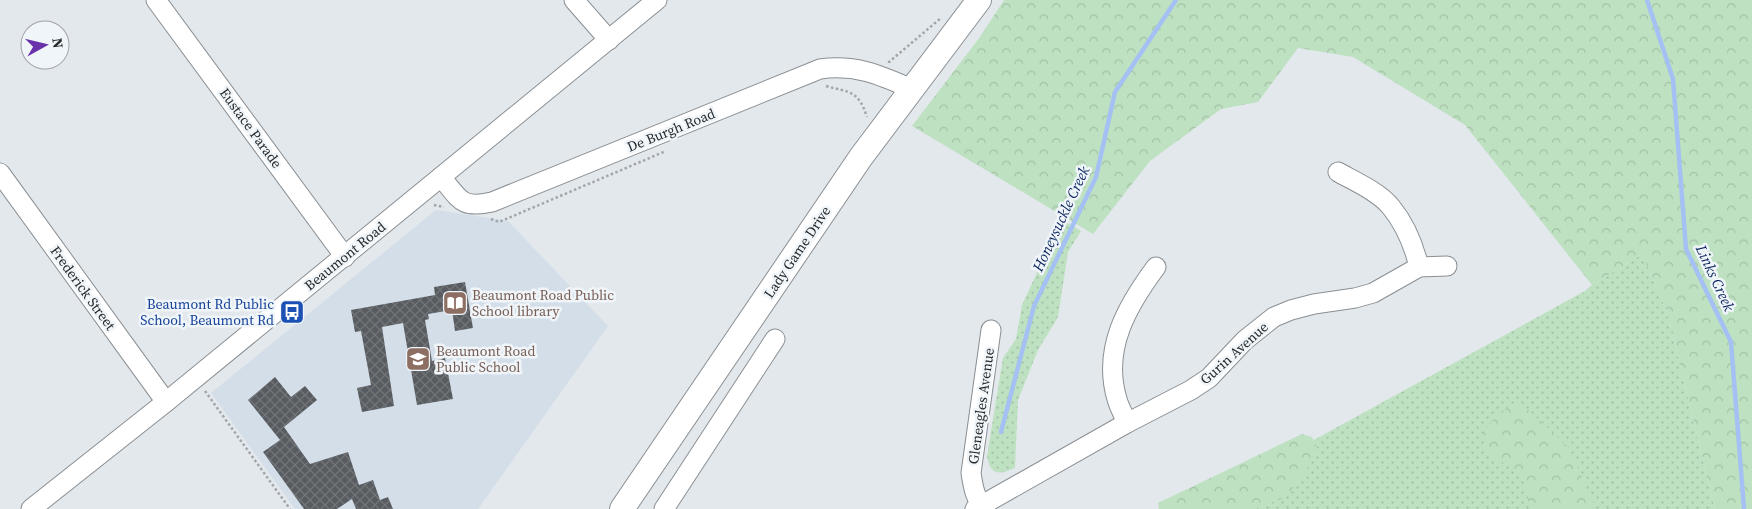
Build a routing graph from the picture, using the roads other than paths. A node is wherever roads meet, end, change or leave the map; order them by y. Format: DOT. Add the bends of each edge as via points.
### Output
graph roads {
  1 [pos="156,0"];
  2 [pos="574,0"];
  3 [pos="657,0"];
  4 [pos="979,0"];
  5 [pos="609,40"];
  6 [pos="901,84"];
  7 [pos="1338,172"];
  8 [pos="0,174"];
  9 [pos="441,177"];
  10 [pos="345,257"];
  11 [pos="1447,266"];
  12 [pos="1156,267"];
  13 [pos="1419,267"];
  14 [pos="991,330"];
  15 [pos="775,339"];
  16 [pos="166,402"];
  17 [pos="1127,424"];
  18 [pos="980,508"];
  19 [pos="30,509"];
  20 [pos="622,509"];
  21 [pos="664,509"];
  1 -- 10 [label="street, Eustace Parade"];
  2 -- 5 [label="street"];
  3 -- 5 [label="street, Beaumont Road"];
  4 -- 6 [label="main road, Lady Game Drive"];
  5 -- 9 [label="street, Beaumont Road"];
  6 -- 9 [label="street, De Burgh Road" via="853,68 820,70 492,202 468,205"];
  6 -- 20 [label="main road, Lady Game Drive" via="861,157"];
  7 -- 13 [label="street" via="1390,206 1415,248"];
  8 -- 16 [label="street, Frederick Street"];
  9 -- 10 [label="street, Beaumont Road"];
  10 -- 16 [label="street, Beaumont Road"];
  11 -- 13 [label="street, Gurin Avenue"];
  12 -- 17 [label="street" via="1132,302 1114,350 1112,372 1117,399"];
  13 -- 17 [label="street, Gurin Avenue" via="1373,293 1314,304 1274,317 1245,340 1209,378"];
  14 -- 18 [label="street, Gleneagles Avenue" via="971,474"];
  15 -- 21 [label="street"];
  16 -- 19 [label="street, Beaumont Road"];
  17 -- 18 [label="street, Gurin Avenue"];
}
